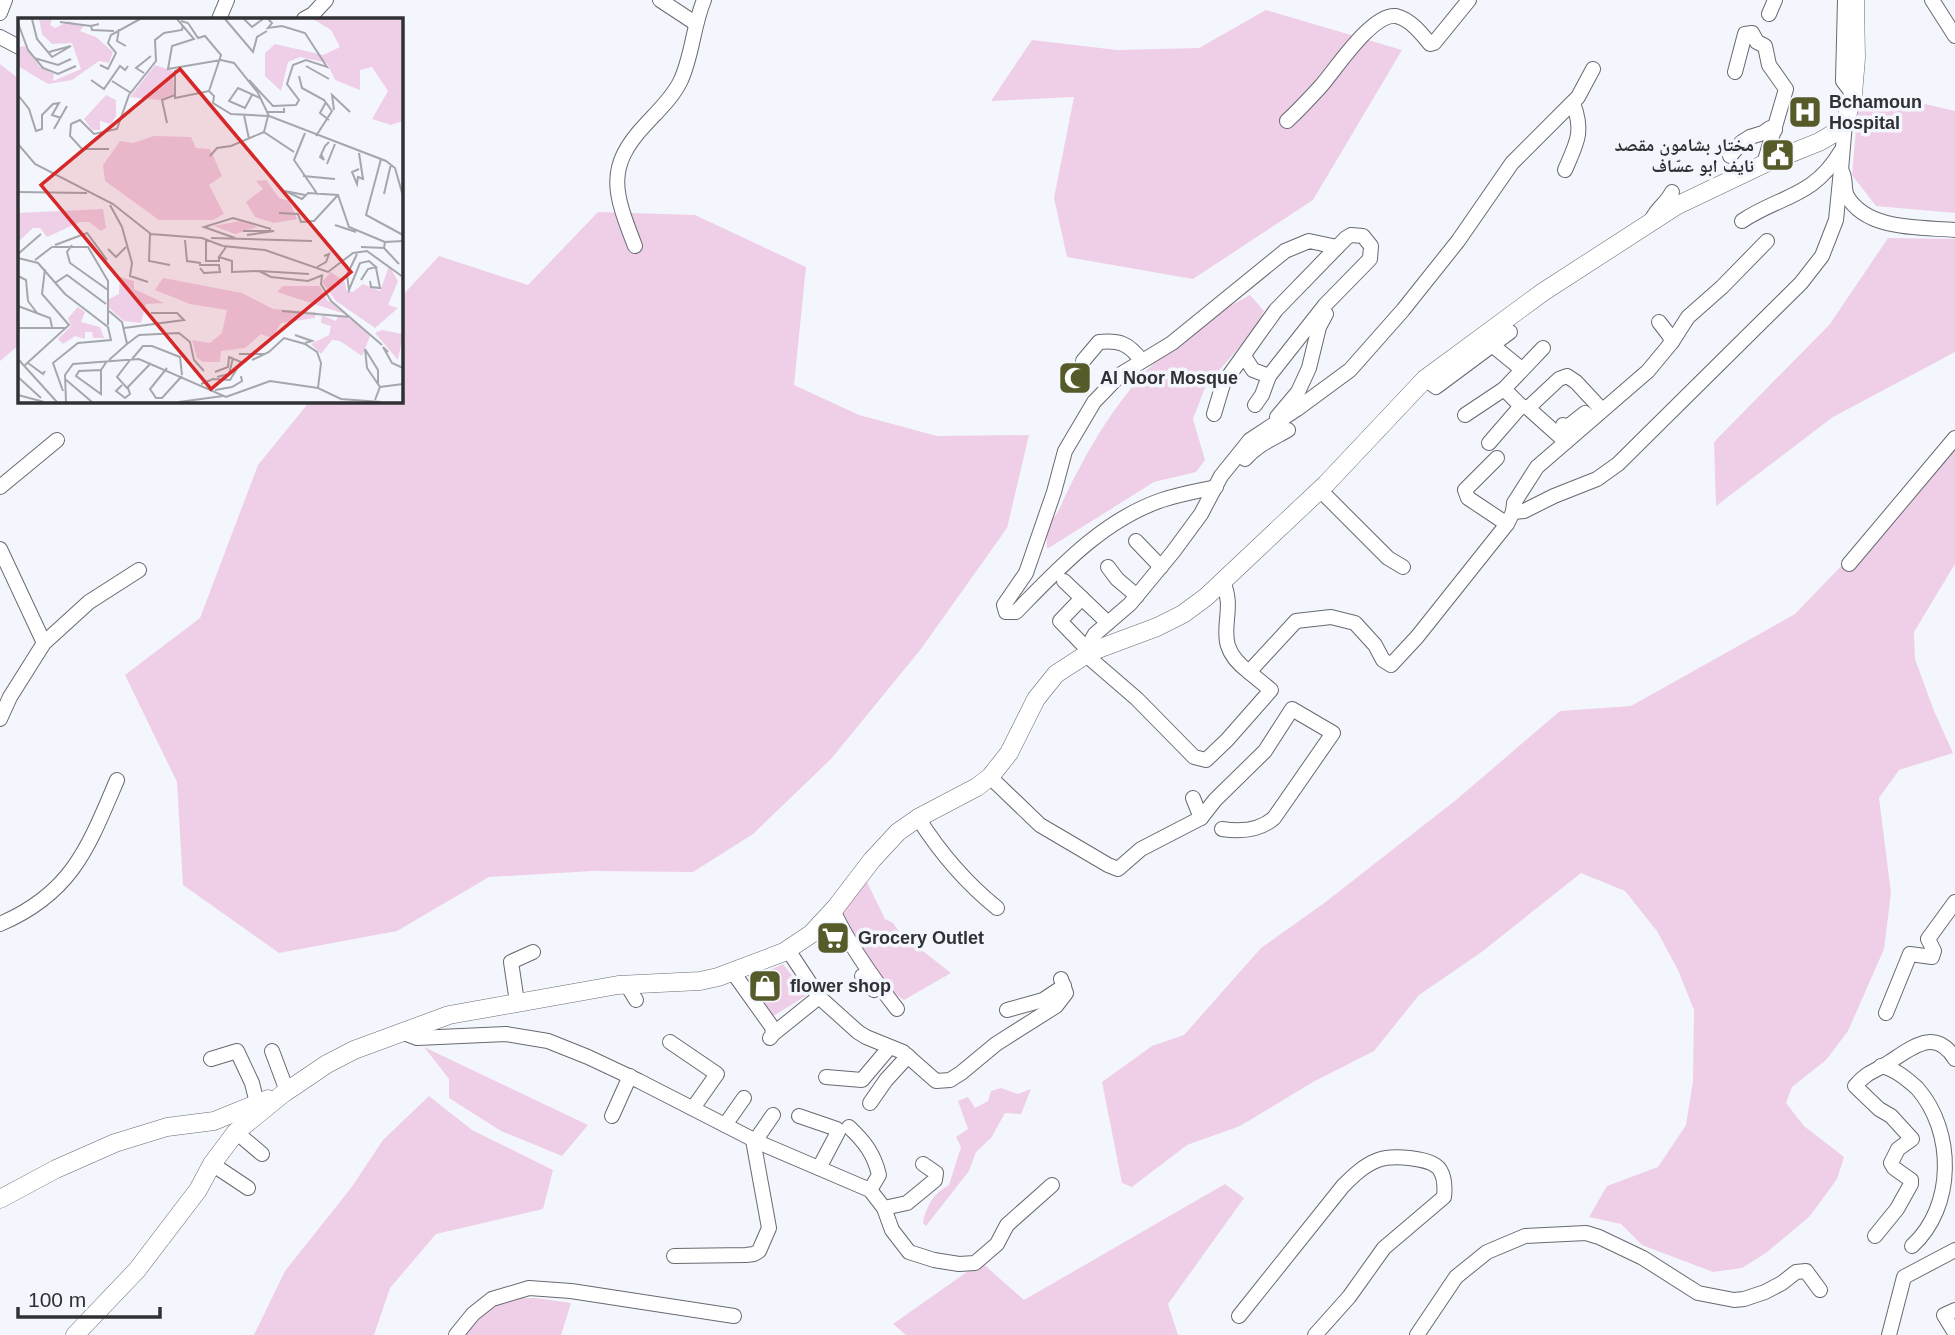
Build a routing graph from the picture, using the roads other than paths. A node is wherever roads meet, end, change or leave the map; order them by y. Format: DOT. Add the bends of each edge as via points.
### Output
graph roads {
  1 [pos="5,0"];
  2 [pos="227,0"];
  3 [pos="326,0"];
  4 [pos="660,0"];
  5 [pos="704,0"];
  6 [pos="1469,0"];
  7 [pos="1845,0"];
  8 [pos="1855,0"];
  9 [pos="1932,0"];
  10 [pos="0,13"];
  11 [pos="219,18"];
  12 [pos="305,18"];
  13 [pos="695,23"];
  14 [pos="1955,36"];
  15 [pos="0,37"];
  16 [pos="18,46"];
  17 [pos="1593,69"];
  18 [pos="1735,72"];
  19 [pos="1853,93"];
  20 [pos="1573,103"];
  21 [pos="1287,121"];
  22 [pos="1845,123"];
  23 [pos="1774,130"];
  24 [pos="1841,150"];
  25 [pos="1730,156"];
  26 [pos="1764,164"];
  27 [pos="1565,170"];
  28 [pos="1841,170"];
  29 [pos="1672,192"];
  30 [pos="1742,221"];
  31 [pos="1650,223"];
  32 [pos="1955,230"];
  33 [pos="1767,241"];
  34 [pos="635,246"];
  35 [pos="1337,247"];
  36 [pos="1325,305"];
  37 [pos="1659,322"];
  38 [pos="1510,332"];
  39 [pos="1672,342"];
  40 [pos="1492,345"];
  41 [pos="1543,348"];
  42 [pos="1244,356"];
  43 [pos="1141,360"];
  44 [pos="1083,361"];
  45 [pos="1520,367"];
  46 [pos="1269,376"];
  47 [pos="1425,379"];
  48 [pos="1504,389"];
  49 [pos="1255,405"];
  50 [pos="1524,407"];
  51 [pos="1214,414"];
  52 [pos="1597,414"];
  53 [pos="1465,415"];
  54 [pos="1563,425"];
  55 [pos="1269,426"];
  56 [pos="1288,430"];
  57 [pos="1955,438"];
  58 [pos="57,440"];
  59 [pos="1566,442"];
  60 [pos="1489,443"];
  61 [pos="1497,458"];
  62 [pos="0,486"];
  63 [pos="1214,490"];
  64 [pos="1320,491"];
  65 [pos="1510,518"];
  66 [pos="1136,541"];
  67 [pos="0,549"];
  68 [pos="1849,564"];
  69 [pos="1108,567"];
  70 [pos="1161,567"];
  71 [pos="1403,568"];
  72 [pos="139,570"];
  73 [pos="1064,582"];
  74 [pos="1223,582"];
  75 [pos="1137,596"];
  76 [pos="1082,598"];
  77 [pos="1108,623"];
  78 [pos="44,643"];
  79 [pos="1091,652"];
  80 [pos="1249,672"];
  81 [pos="0,719"];
  82 [pos="990,777"];
  83 [pos="117,780"];
  84 [pos="1193,798"];
  85 [pos="918,818"];
  86 [pos="1201,818"];
  87 [pos="1222,829"];
  88 [pos="1955,902"];
  89 [pos="997,908"];
  90 [pos="833,910"];
  91 [pos="0,924"];
  92 [pos="788,950"];
  93 [pos="533,952"];
  94 [pos="732,971"];
  95 [pos="862,976"];
  96 [pos="880,987"];
  97 [pos="819,997"];
  98 [pos="517,1002"];
  99 [pos="897,1009"];
  100 [pos="1007,1010"];
  101 [pos="1886,1013"];
  102 [pos="406,1038"];
  103 [pos="670,1042"];
  104 [pos="889,1048"];
  105 [pos="272,1051"];
  106 [pos="908,1056"];
  107 [pos="211,1059"];
  108 [pos="1955,1059"];
  109 [pos="1881,1066"];
  110 [pos="630,1076"];
  111 [pos="826,1077"];
  112 [pos="722,1082"];
  113 [pos="285,1092"];
  114 [pos="744,1098"];
  115 [pos="257,1103"];
  116 [pos="870,1103"];
  117 [pos="696,1110"];
  118 [pos="773,1115"];
  119 [pos="612,1116"];
  120 [pos="799,1116"];
  121 [pos="214,1121"];
  122 [pos="725,1125"];
  123 [pos="849,1127"];
  124 [pos="234,1135"];
  125 [pos="754,1140"];
  126 [pos="262,1154"];
  127 [pos="212,1164"];
  128 [pos="923,1164"];
  129 [pos="819,1168"];
  130 [pos="1052,1185"];
  131 [pos="248,1188"];
  132 [pos="870,1190"];
  133 [pos="0,1199"];
  134 [pos="884,1208"];
  135 [pos="1875,1236"];
  136 [pos="1912,1246"];
  137 [pos="1955,1250"];
  138 [pos="674,1256"];
  139 [pos="1820,1290"];
  140 [pos="1955,1310"];
  141 [pos="734,1316"];
  142 [pos="1239,1316"];
  143 [pos="1955,1333"];
  144 [pos="75,1335"];
  145 [pos="456,1335"];
  146 [pos="1315,1335"];
  147 [pos="1417,1335"];
  148 [pos="1889,1335"];
  1 -- 10 [label="street"];
  2 -- 11 [label="street"];
  3 -- 12 [label="street"];
  4 -- 13 [label="street"];
  5 -- 13 [label="street"];
  6 -- 21 [label="street" via="1430,44 1397,16 1381,21 1354,44"];
  7 -- 19 [label="street" via="1843,80"];
  8 -- 19 [label="main road"];
  9 -- 14 [label="street"];
  13 -- 34 [label="street" via="676,89 628,144 620,164 616,184"];
  15 -- 16 [label="street"];
  17 -- 20 [label="street"];
  18 -- 23 [label="street" via="1745,34 1752,33 1765,46 1769,65 1786,89"];
  19 -- 22 [label="main road"];
  20 -- 27 [label="street" via="1579,136"];
  20 -- 55 [label="street" via="1512,163 1429,279 1350,370"];
  22 -- 24 [label="street"];
  22 -- 26 [label="main road" via="1825,138"];
  23 -- 25 [label="street" via="1750,137"];
  23 -- 26 [label="street"];
  24 -- 28 [label="street"];
  24 -- 30 [label="street" via="1825,175"];
  26 -- 31 [label="main road"];
  28 -- 32 [label="street" via="1846,195 1883,224"];
  28 -- 65 [label="street" via="1836,220 1822,256 1801,283 1618,464 1597,479"];
  29 -- 31 [label="street"];
  31 -- 47 [label="main road" via="1523,306"];
  33 -- 39 [label="street" via="1688,317"];
  35 -- 36 [label="street" via="1357,235 1367,240 1372,253"];
  35 -- 42 [label="street" via="1276,310"];
  35 -- 43 [label="street" via="1309,241 1286,251 1172,343"];
  36 -- 46 [label="street"];
  36 -- 55 [label="street" via="1309,369 1298,392"];
  37 -- 39 [label="street"];
  38 -- 40 [label="street"];
  39 -- 52 [label="street" via="1648,371"];
  40 -- 45 [label="street"];
  40 -- 47 [label="street" via="1436,387"];
  41 -- 48 [label="street"];
  42 -- 46 [label="street" via="1253,370"];
  42 -- 51 [label="street" via="1223,384"];
  43 -- 44 [label="street" via="1132,347 1116,340 1099,342"];
  43 -- 63 [label="street" via="1094,402 1065,450 1026,573 1004,606 1006,612 1016,612 1107,528 1160,501"];
  46 -- 49 [label="street"];
  47 -- 64 [label="main road"];
  48 -- 50 [label="street"];
  48 -- 53 [label="street"];
  50 -- 52 [label="street" via="1567,376"];
  50 -- 59 [label="street"];
  50 -- 60 [label="street"];
  52 -- 54 [label="street" via="1586,413 1570,427"];
  52 -- 59 [label="street"];
  55 -- 63 [label="street" via="1250,440"];
  56 -- 63 [label="street" via="1251,451"];
  57 -- 68 [label="street"];
  58 -- 62 [label="street"];
  59 -- 65 [label="street" via="1529,477"];
  61 -- 65 [label="street" via="1465,490 1468,499"];
  63 -- 70 [label="street"];
  64 -- 71 [label="street"];
  64 -- 74 [label="main road"];
  65 -- 80 [label="street" via="1391,665 1355,622 1331,617 1296,621"];
  66 -- 70 [label="street"];
  67 -- 78 [label="street"];
  69 -- 75 [label="street"];
  70 -- 75 [label="street"];
  72 -- 78 [label="street" via="89,602"];
  73 -- 76 [label="street"];
  74 -- 79 [label="main road" via="1183,614"];
  74 -- 80 [label="street" via="1228,593 1226,644"];
  75 -- 77 [label="street"];
  76 -- 77 [label="street"];
  76 -- 79 [label="street" via="1060,621"];
  77 -- 79 [label="street" via="1090,641"];
  78 -- 81 [label="street"];
  79 -- 80 [label="street" via="1194,757 1206,760 1271,690"];
  79 -- 82 [label="main road" via="1056,674 1024,710 1009,753"];
  82 -- 85 [label="main road"];
  82 -- 86 [label="street" via="1040,825 1118,869 1142,849"];
  83 -- 91 [label="street" via="72,872 42,902"];
  84 -- 86 [label="street"];
  85 -- 89 [label="street" via="954,866"];
  85 -- 90 [label="main road" via="890,839"];
  86 -- 87 [label="street" via="1265,751 1292,709 1333,733 1267,825 1240,832"];
  88 -- 101 [label="street" via="1928,939 1932,957 1910,954"];
  90 -- 92 [label="main road"];
  90 -- 96 [label="street"];
  92 -- 94 [label="main road"];
  92 -- 97 [label="street"];
  93 -- 98 [label="street" via="512,962"];
  94 -- 97 [label="street" via="772,1027 771,1036"];
  94 -- 98 [label="main road" via="632,992"];
  95 -- 96 [label="street" via="874,990"];
  96 -- 99 [label="street"];
  97 -- 104 [label="street" via="858,1032"];
  98 -- 102 [label="main road" via="449,1015"];
  100 -- 106 [label="street" via="1043,1000 1062,982 1066,993 1056,1006 950,1080 936,1081"];
  102 -- 110 [label="street" via="489,1034 530,1038"];
  102 -- 113 [label="main road" via="345,1055"];
  103 -- 117 [label="street" via="717,1074"];
  104 -- 106 [label="street"];
  104 -- 111 [label="street" via="862,1080"];
  105 -- 113 [label="street"];
  106 -- 116 [label="street"];
  107 -- 115 [label="street" via="237,1051"];
  108 -- 109 [label="street" via="1946,1047 1931,1041"];
  109 -- 135 [label="street" via="1855,1086 1912,1139 1898,1149 1891,1163 1911,1184"];
  109 -- 136 [label="street" via="1909,1081 1929,1101 1943,1125 1952,1164 1951,1189 1936,1220"];
  110 -- 117 [label="street"];
  110 -- 119 [label="street"];
  112 -- 117 [label="street"];
  113 -- 115 [label="main road"];
  113 -- 124 [label="main road"];
  114 -- 122 [label="street"];
  115 -- 121 [label="main road"];
  117 -- 122 [label="street"];
  118 -- 125 [label="street"];
  120 -- 129 [label="street" via="837,1129"];
  121 -- 124 [label="main road"];
  121 -- 133 [label="main road" via="167,1127 115,1143"];
  122 -- 125 [label="street"];
  123 -- 132 [label="street" via="881,1159"];
  124 -- 126 [label="street"];
  124 -- 127 [label="main road"];
  125 -- 129 [label="street"];
  125 -- 138 [label="street" via="769,1228 758,1251"];
  127 -- 131 [label="street"];
  127 -- 144 [label="main road" via="198,1190 136,1270"];
  128 -- 134 [label="street" via="936,1173 935,1180 907,1203"];
  129 -- 132 [label="street"];
  130 -- 134 [label="street" via="1007,1225 997,1244 975,1263 934,1261 909,1252 891,1230"];
  132 -- 134 [label="street"];
  137 -- 148 [label="street" via="1905,1277"];
  139 -- 147 [label="street" via="1806,1271 1744,1299 1707,1296 1599,1237 1586,1233 1525,1236 1487,1252 1456,1277"];
  140 -- 143 [label="street" via="1944,1315"];
  141 -- 145 [label="street" via="529,1288 492,1299 472,1314"];
  142 -- 146 [label="street" via="1343,1186 1362,1169 1389,1158 1438,1167 1443,1173 1444,1197 1384,1248"];
}
